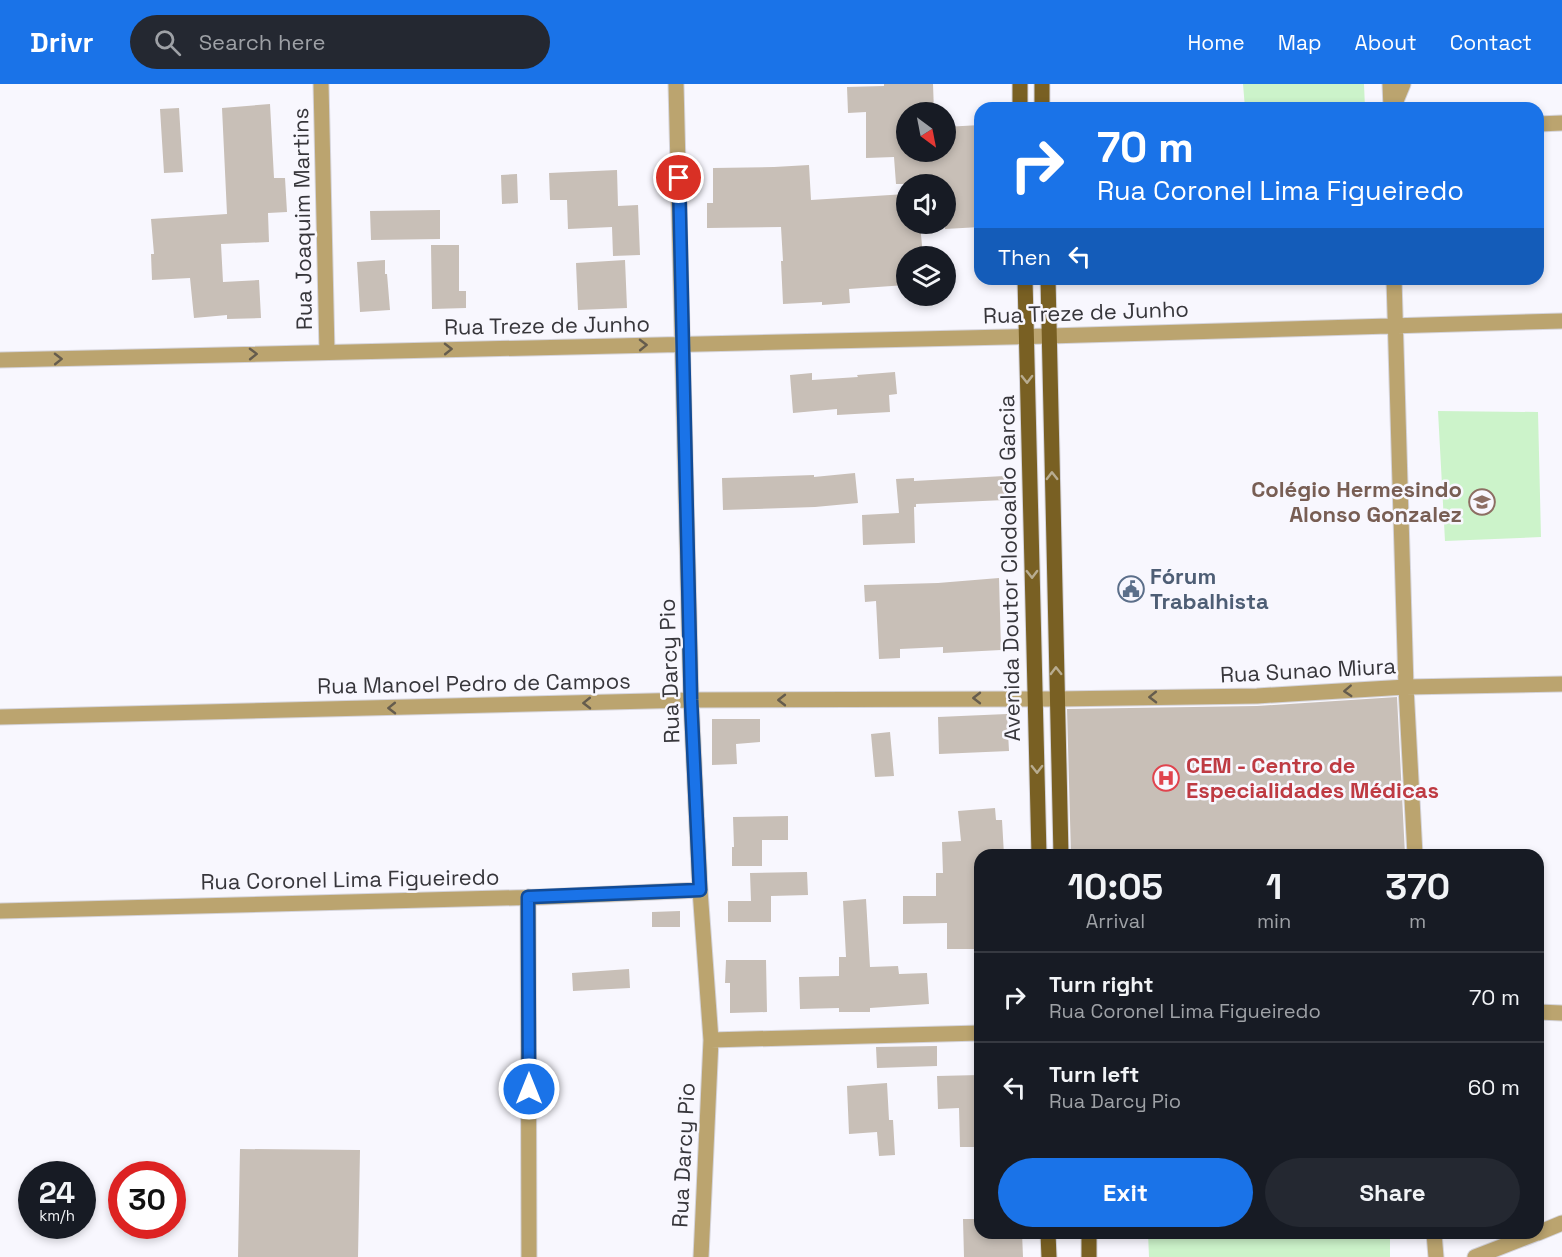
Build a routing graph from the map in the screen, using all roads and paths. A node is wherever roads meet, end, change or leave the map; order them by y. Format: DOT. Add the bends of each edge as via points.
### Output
graph roads {
  1 [pos="321,84"];
  2 [pos="676,84"];
  3 [pos="1020,84"];
  4 [pos="1042,84"];
  5 [pos="1390,84"];
  6 [pos="1403,84"];
  7 [pos="1020,102"];
  8 [pos="1042,102"];
  9 [pos="1392,102"];
  10 [pos="1395,102"];
  11 [pos="1562,123"];
  12 [pos="1544,124"];
  13 [pos="1025,285"];
  14 [pos="1048,285"];
  15 [pos="1394,285"];
  16 [pos="1562,321"];
  17 [pos="1395,326"];
  18 [pos="1026,336"];
  19 [pos="1049,336"];
  20 [pos="683,344"];
  21 [pos="327,352"];
  22 [pos="0,360"];
  23 [pos="1562,684"];
  24 [pos="1406,687"];
  25 [pos="1035,698"];
  26 [pos="1057,699"];
  27 [pos="691,700"];
  28 [pos="0,717"];
  29 [pos="1039,849"];
  30 [pos="1061,849"];
  31 [pos="1415,849"];
  32 [pos="700,890"];
  33 [pos="528,897"];
  34 [pos="0,911"];
  35 [pos="1544,1012"];
  36 [pos="1562,1013"];
  37 [pos="974,1033"];
  38 [pos="711,1040"];
  39 [pos="1562,1223"];
  40 [pos="1544,1230"];
  41 [pos="1048,1239"];
  42 [pos="1089,1239"];
  43 [pos="1434,1239"];
  44 [pos="1522,1239"];
  45 [pos="529,1257"];
  46 [pos="701,1257"];
  47 [pos="1049,1257"];
  48 [pos="1089,1257"];
  49 [pos="1436,1257"];
  50 [pos="1475,1257"];
  1 -- 21 [label="street, Rua Joaquim Martins"];
  2 -- 20 [label="street, Rua Darcy Pio"];
  3 -- 7 [label="main road"];
  4 -- 8 [label="main road"];
  5 -- 9 [label="street"];
  6 -- 10 [label="street"];
  11 -- 12 [label="street"];
  13 -- 18 [label="main road, Avenida Doutor Clodoaldo Garcia"];
  14 -- 19 [label="main road, Avenida Doutor Clodoaldo Garcia"];
  15 -- 17 [label="street"];
  16 -- 17 [label="street, Rua Treze de Junho"];
  17 -- 19 [label="street, Rua Treze de Junho"];
  17 -- 24 [label="street"];
  18 -- 19 [label="street, Rua Treze de Junho"];
  18 -- 20 [label="street, Rua Treze de Junho"];
  18 -- 25 [label="main road, Avenida Doutor Clodoaldo Garcia, one-way"];
  26 -- 19 [label="main road, Avenida Doutor Clodoaldo Garcia, one-way"];
  21 -- 20 [label="street, Rua Treze de Junho, one-way"];
  20 -- 27 [label="street, Rua Darcy Pio"];
  22 -- 21 [label="street, Rua Treze de Junho, one-way"];
  23 -- 24 [label="street, Rua Sunao Miura"];
  24 -- 26 [label="street, Rua Sunao Miura, one-way" via="1257,696"];
  24 -- 31 [label="street"];
  25 -- 26 [label="street, Rua Manoel Pedro de Campos"];
  25 -- 27 [label="street, Rua Manoel Pedro de Campos, one-way"];
  25 -- 29 [label="main road, Avenida Doutor Clodoaldo Garcia, one-way"];
  26 -- 30 [label="main road, Avenida Doutor Clodoaldo Garcia"];
  27 -- 28 [label="street, Rua Manoel Pedro de Campos, one-way"];
  27 -- 32 [label="street, Rua Darcy Pio"];
  32 -- 33 [label="street, Rua Coronel Lima Figueiredo"];
  32 -- 38 [label="street, Rua Darcy Pio"];
  33 -- 34 [label="street, Rua Coronel Lima Figueiredo"];
  33 -- 45 [label="street"];
  35 -- 36 [label="street"];
  37 -- 38 [label="street"];
  38 -- 46 [label="street, Rua Darcy Pio"];
  39 -- 40 [label="street"];
  41 -- 47 [label="main road"];
  42 -- 48 [label="main road"];
  43 -- 49 [label="street"];
  44 -- 50 [label="street"];
}
